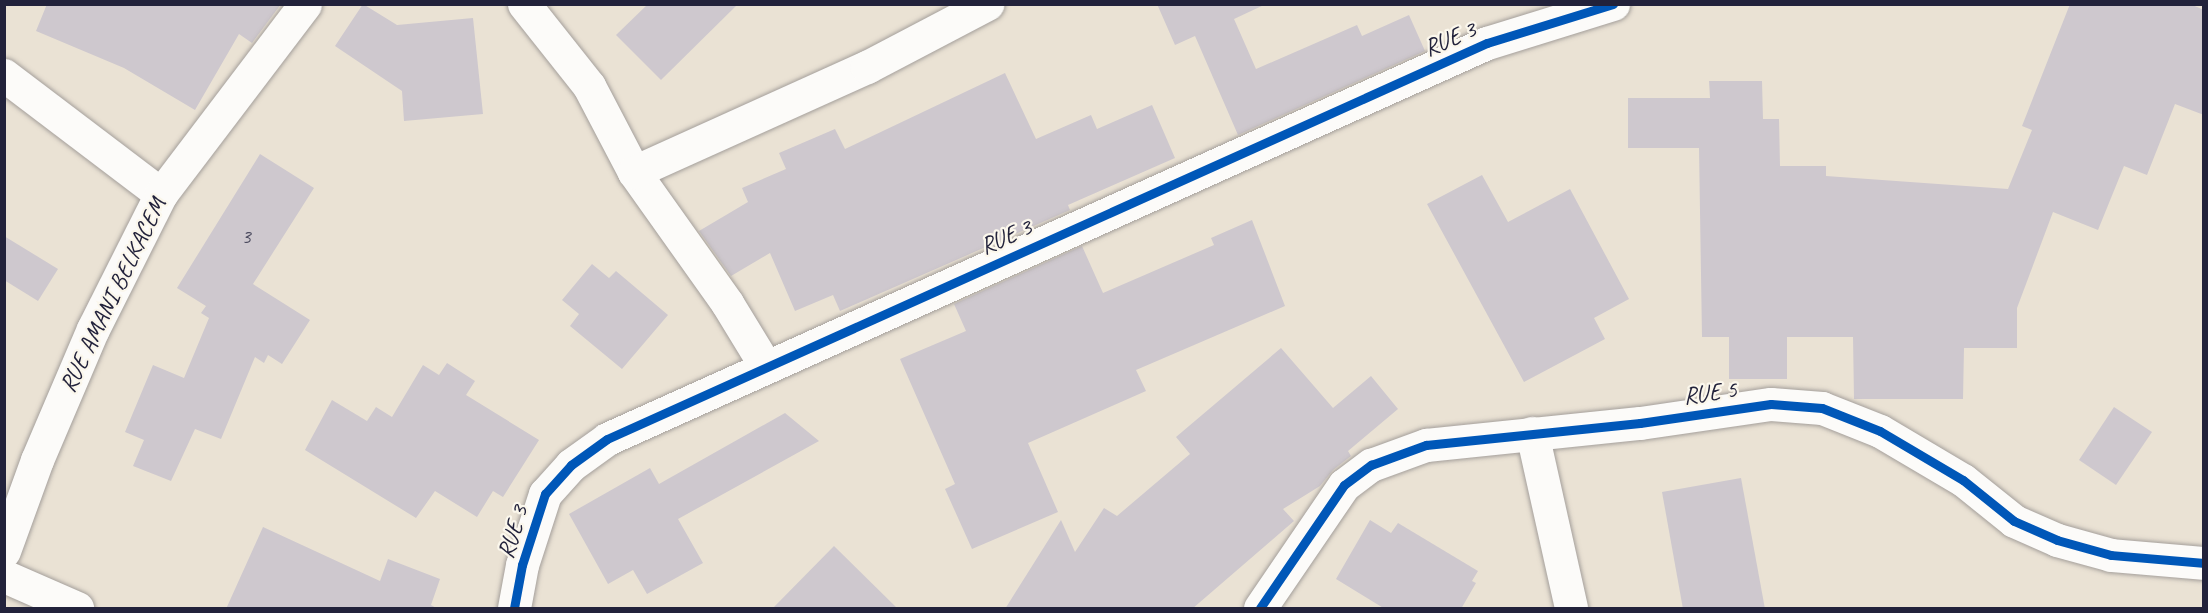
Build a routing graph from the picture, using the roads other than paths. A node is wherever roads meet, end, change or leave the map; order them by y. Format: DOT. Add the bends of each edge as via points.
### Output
graph roads {
  1 [pos="305,4"];
  2 [pos="524,4"];
  3 [pos="987,4"];
  4 [pos="1613,4"];
  5 [pos="4,75"];
  6 [pos="634,172"];
  7 [pos="161,194"];
  8 [pos="766,367"];
  9 [pos="1532,433"];
  10 [pos="4,551"];
  11 [pos="2204,563"];
  12 [pos="4,576"];
  13 [pos="77,609"];
  14 [pos="514,609"];
  15 [pos="1260,609"];
  16 [pos="1571,609"];
  1 -- 7 [label="street, RUE AMANI BELKACEM"];
  2 -- 6 [label="street" via="589,86"];
  3 -- 6 [label="street" via="867,68"];
  4 -- 8 [label="street, RUE 3" via="1487,44"];
  5 -- 7 [label="street"];
  6 -- 8 [label="street" via="727,303"];
  7 -- 10 [label="street, RUE AMANI BELKACEM" via="93,329 37,460"];
  8 -- 14 [label="street, RUE 3" via="606,439 571,465 545,494 522,565"];
  9 -- 11 [label="street, RUE 5" via="1640,423 1771,404 1822,408 1880,431 1962,480 2014,521 2057,540 2111,555"];
  9 -- 15 [label="street, RUE 5" via="1426,445 1371,465 1344,485"];
  9 -- 16 [label="street"];
  12 -- 13 [label="street"];
}
